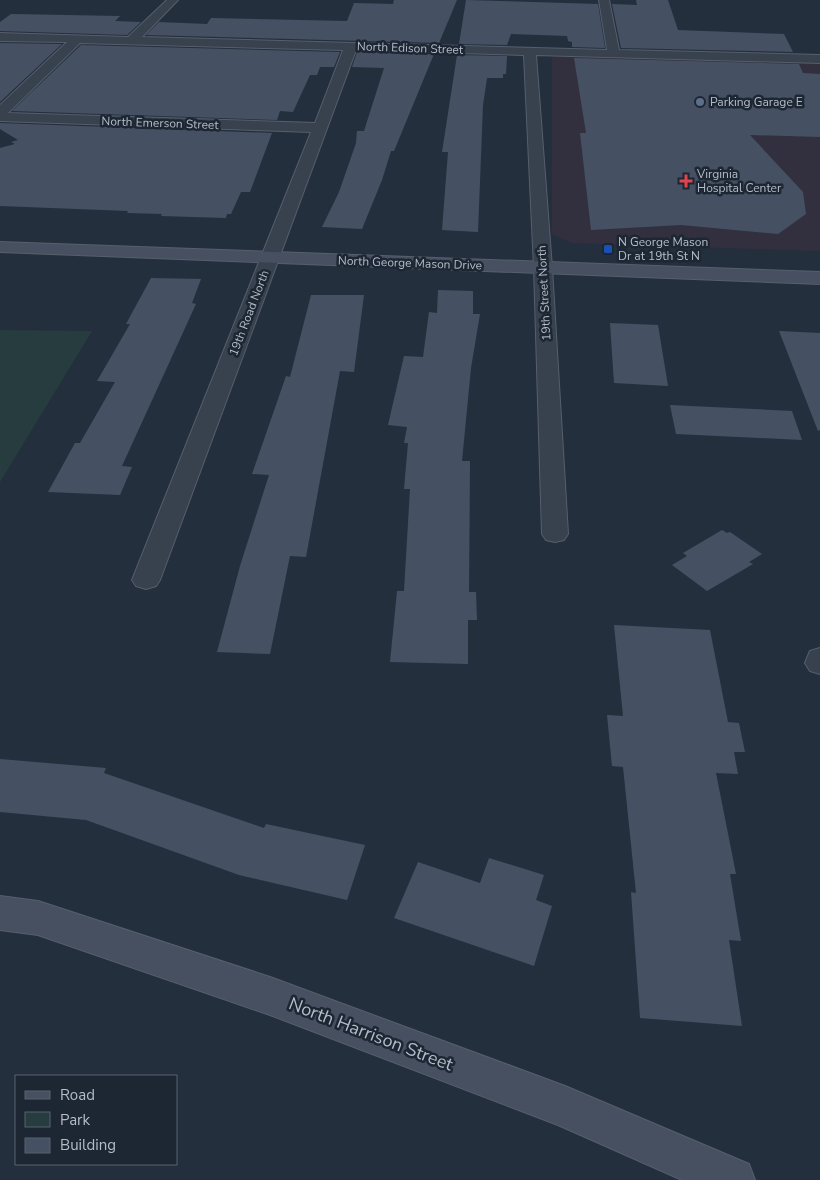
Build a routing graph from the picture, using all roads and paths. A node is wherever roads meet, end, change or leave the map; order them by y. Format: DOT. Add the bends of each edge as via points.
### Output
graph roads {
  1 [pos="172,0"];
  2 [pos="604,0"];
  3 [pos="0,37"];
  4 [pos="77,39"];
  5 [pos="132,40"];
  6 [pos="351,46"];
  7 [pos="530,52"];
  8 [pos="614,53"];
  9 [pos="820,59"];
  10 [pos="0,113"];
  11 [pos="0,117"];
  12 [pos="321,128"];
  13 [pos="0,234"];
  14 [pos="0,247"];
  15 [pos="273,251"];
  16 [pos="542,261"];
  17 [pos="820,263"];
  18 [pos="820,278"];
  19 [pos="555,534"];
  20 [pos="146,580"];
  21 [pos="0,913"];
  22 [pos="733,1180"];
  1 -- 5 [label="street"];
  2 -- 8 [label="street"];
  3 -- 4 [label="street, North Edison Street"];
  4 -- 5 [label="street, North Edison Street"];
  4 -- 10 [label="street"];
  5 -- 6 [label="street, North Edison Street"];
  6 -- 7 [label="street, North Edison Street"];
  6 -- 12 [label="street, 19th Road North"];
  7 -- 8 [label="street, North Edison Street"];
  7 -- 16 [label="street, 19th Street North"];
  8 -- 9 [label="street, North Edison Street"];
  11 -- 12 [label="street, North Emerson Street"];
  12 -- 15 [label="street, 19th Road North"];
  13 -- 15 [label="main road, North George Mason Drive"];
  14 -- 15 [label="main road, North George Mason Drive"];
  15 -- 16 [label="main road, North George Mason Drive"];
  15 -- 20 [label="street, 19th Road North"];
  16 -- 17 [label="main road, North George Mason Drive"];
  16 -- 18 [label="main road, North George Mason Drive"];
  16 -- 19 [label="street, 19th Street North"];
  21 -- 22 [label="main road, North Harrison Street" via="38,918 279,1000 565,1107"];
}
